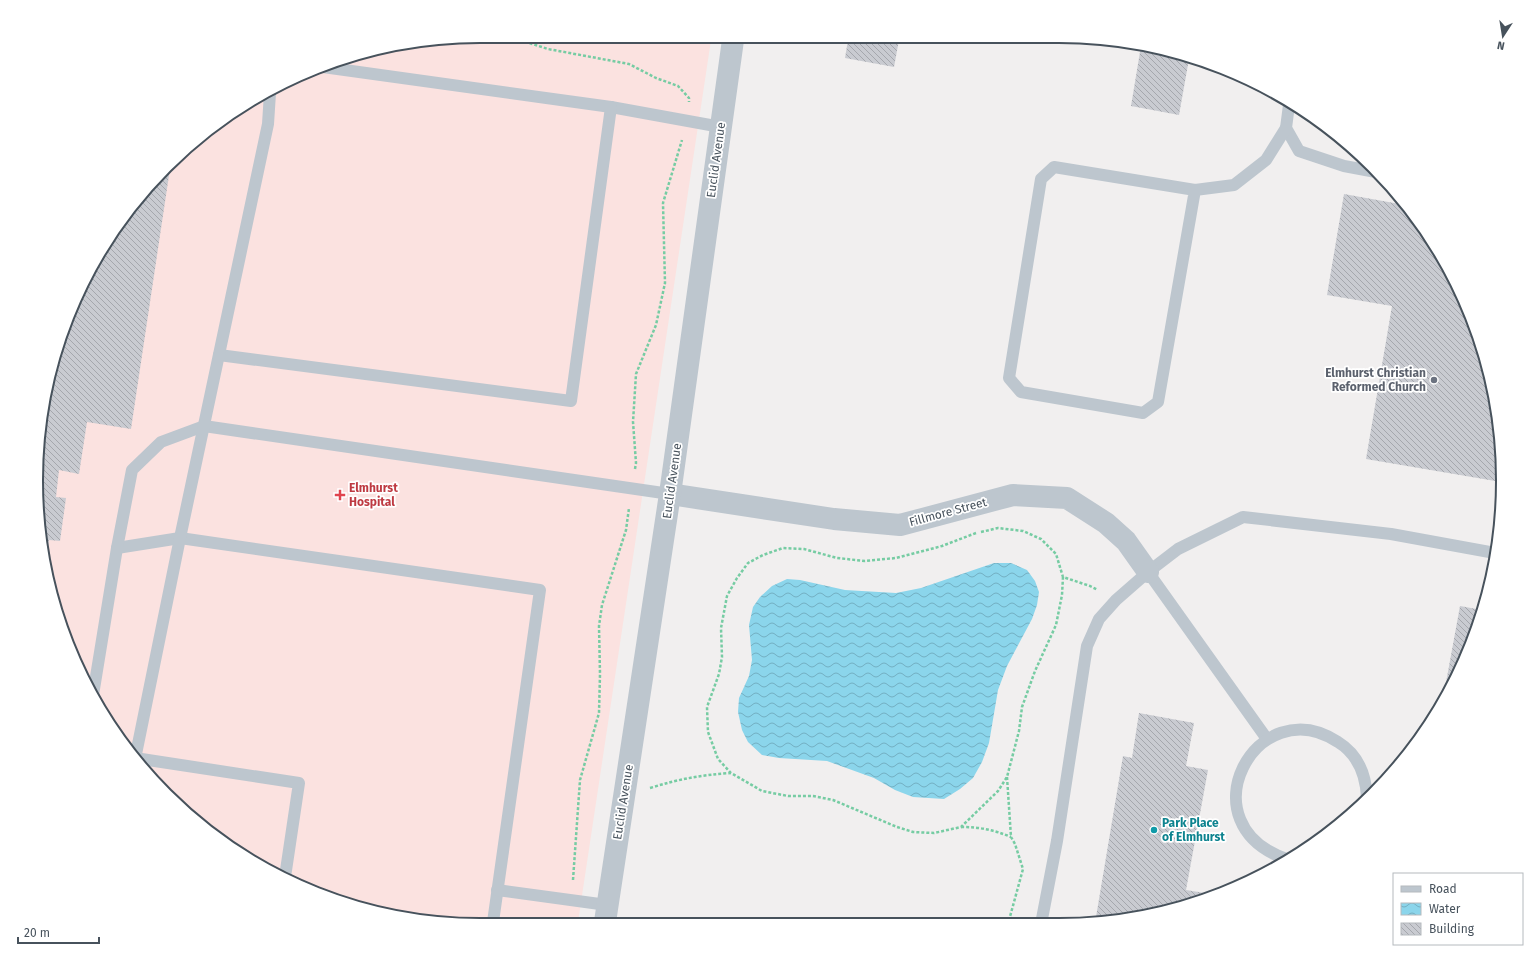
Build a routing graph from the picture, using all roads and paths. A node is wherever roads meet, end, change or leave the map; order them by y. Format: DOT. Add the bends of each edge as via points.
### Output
graph roads {
  1 [pos="529,43"];
  2 [pos="733,43"];
  3 [pos="333,68"];
  4 [pos="268,99"];
  5 [pos="611,107"];
  6 [pos="1288,109"];
  7 [pos="685,120"];
  8 [pos="721,127"];
  9 [pos="1286,128"];
  10 [pos="1367,170"];
  11 [pos="1195,190"];
  12 [pos="219,355"];
  13 [pos="204,426"];
  14 [pos="633,488"];
  15 [pos="670,494"];
  16 [pos="180,538"];
  17 [pos="117,548"];
  18 [pos="1490,552"];
  19 [pos="1148,572"];
  20 [pos="1063,577"];
  21 [pos="1116,600"];
  22 [pos="95,687"];
  23 [pos="1267,739"];
  24 [pos="137,751"];
  25 [pos="145,760"];
  26 [pos="732,773"];
  27 [pos="1007,777"];
  28 [pos="1367,791"];
  29 [pos="624,796"];
  30 [pos="961,827"];
  31 [pos="1011,837"];
  32 [pos="1281,857"];
  33 [pos="286,872"];
  34 [pos="498,890"];
  35 [pos="570,900"];
  36 [pos="606,914"];
  37 [pos="494,918"];
  38 [pos="1010,918"];
  39 [pos="1042,918"];
  1 -- 7 [label="path" via="548,49 629,64 678,86 689,98"];
  2 -- 8 [label="street, Euclid Avenue"];
  3 -- 5 [label="lane"];
  4 -- 12 [label="lane" via="268,124"];
  5 -- 7 [label="lane"];
  5 -- 12 [label="lane" via="571,401"];
  6 -- 9 [label="lane"];
  7 -- 8 [label="lane"];
  7 -- 14 [label="path" via="663,204 665,283 656,325 636,374 633,422 636,464"];
  8 -- 15 [label="street, Euclid Avenue"];
  9 -- 10 [label="lane" via="1299,151 1344,166"];
  9 -- 11 [label="lane" via="1266,160 1234,185"];
  11 -- 11 [label="lane" via="1158,402 1143,413 1021,392 1009,378 1041,179 1054,167"];
  12 -- 13 [label="lane"];
  13 -- 14 [label="lane"];
  13 -- 16 [label="lane"];
  13 -- 17 [label="lane" via="161,442 132,470"];
  14 -- 15 [label="lane"];
  14 -- 35 [label="path" via="626,530 604,599 599,626 599,713 580,780"];
  15 -- 19 [label="street, Fillmore Street" via="834,519 900,525 1013,495 1067,498 1106,523 1126,540"];
  15 -- 29 [label="street, Euclid Avenue"];
  16 -- 17 [label="lane"];
  16 -- 24 [label="lane"];
  16 -- 34 [label="lane" via="540,590"];
  17 -- 22 [label="lane"];
  18 -- 19 [label="lane" via="1391,534 1244,517 1178,549"];
  19 -- 21 [label="lane"];
  19 -- 23 [label="lane"];
  20 -- 21 [label="path" via="1090,586"];
  20 -- 26 [label="path" via="1056,554 1041,539 1023,531 998,528 977,532 942,546 896,558 865,561 837,558 804,549 783,548 763,555 748,564 727,596 721,628 722,656 719,674 707,707 708,732 718,758"];
  20 -- 27 [label="path" via="1056,625 1022,706 1019,731"];
  21 -- 39 [label="lane" via="1099,619 1087,646 1057,841"];
  23 -- 28 [label="lane" via="1286,731 1307,730 1328,735 1345,746 1359,763"];
  23 -- 32 [label="lane" via="1250,754 1239,773 1235,796 1239,817 1250,837 1268,852"];
  25 -- 33 [label="lane" via="298,783"];
  26 -- 29 [label="path" via="676,780"];
  26 -- 30 [label="path" via="762,791 833,800 913,832 934,833"];
  27 -- 30 [label="path" via="998,792"];
  27 -- 31 [label="path"];
  29 -- 36 [label="street, Euclid Avenue"];
  30 -- 31 [label="path" via="996,830"];
  31 -- 38 [label="path" via="1023,869"];
  34 -- 35 [label="lane"];
  34 -- 37 [label="lane"];
  35 -- 36 [label="lane"];
}
